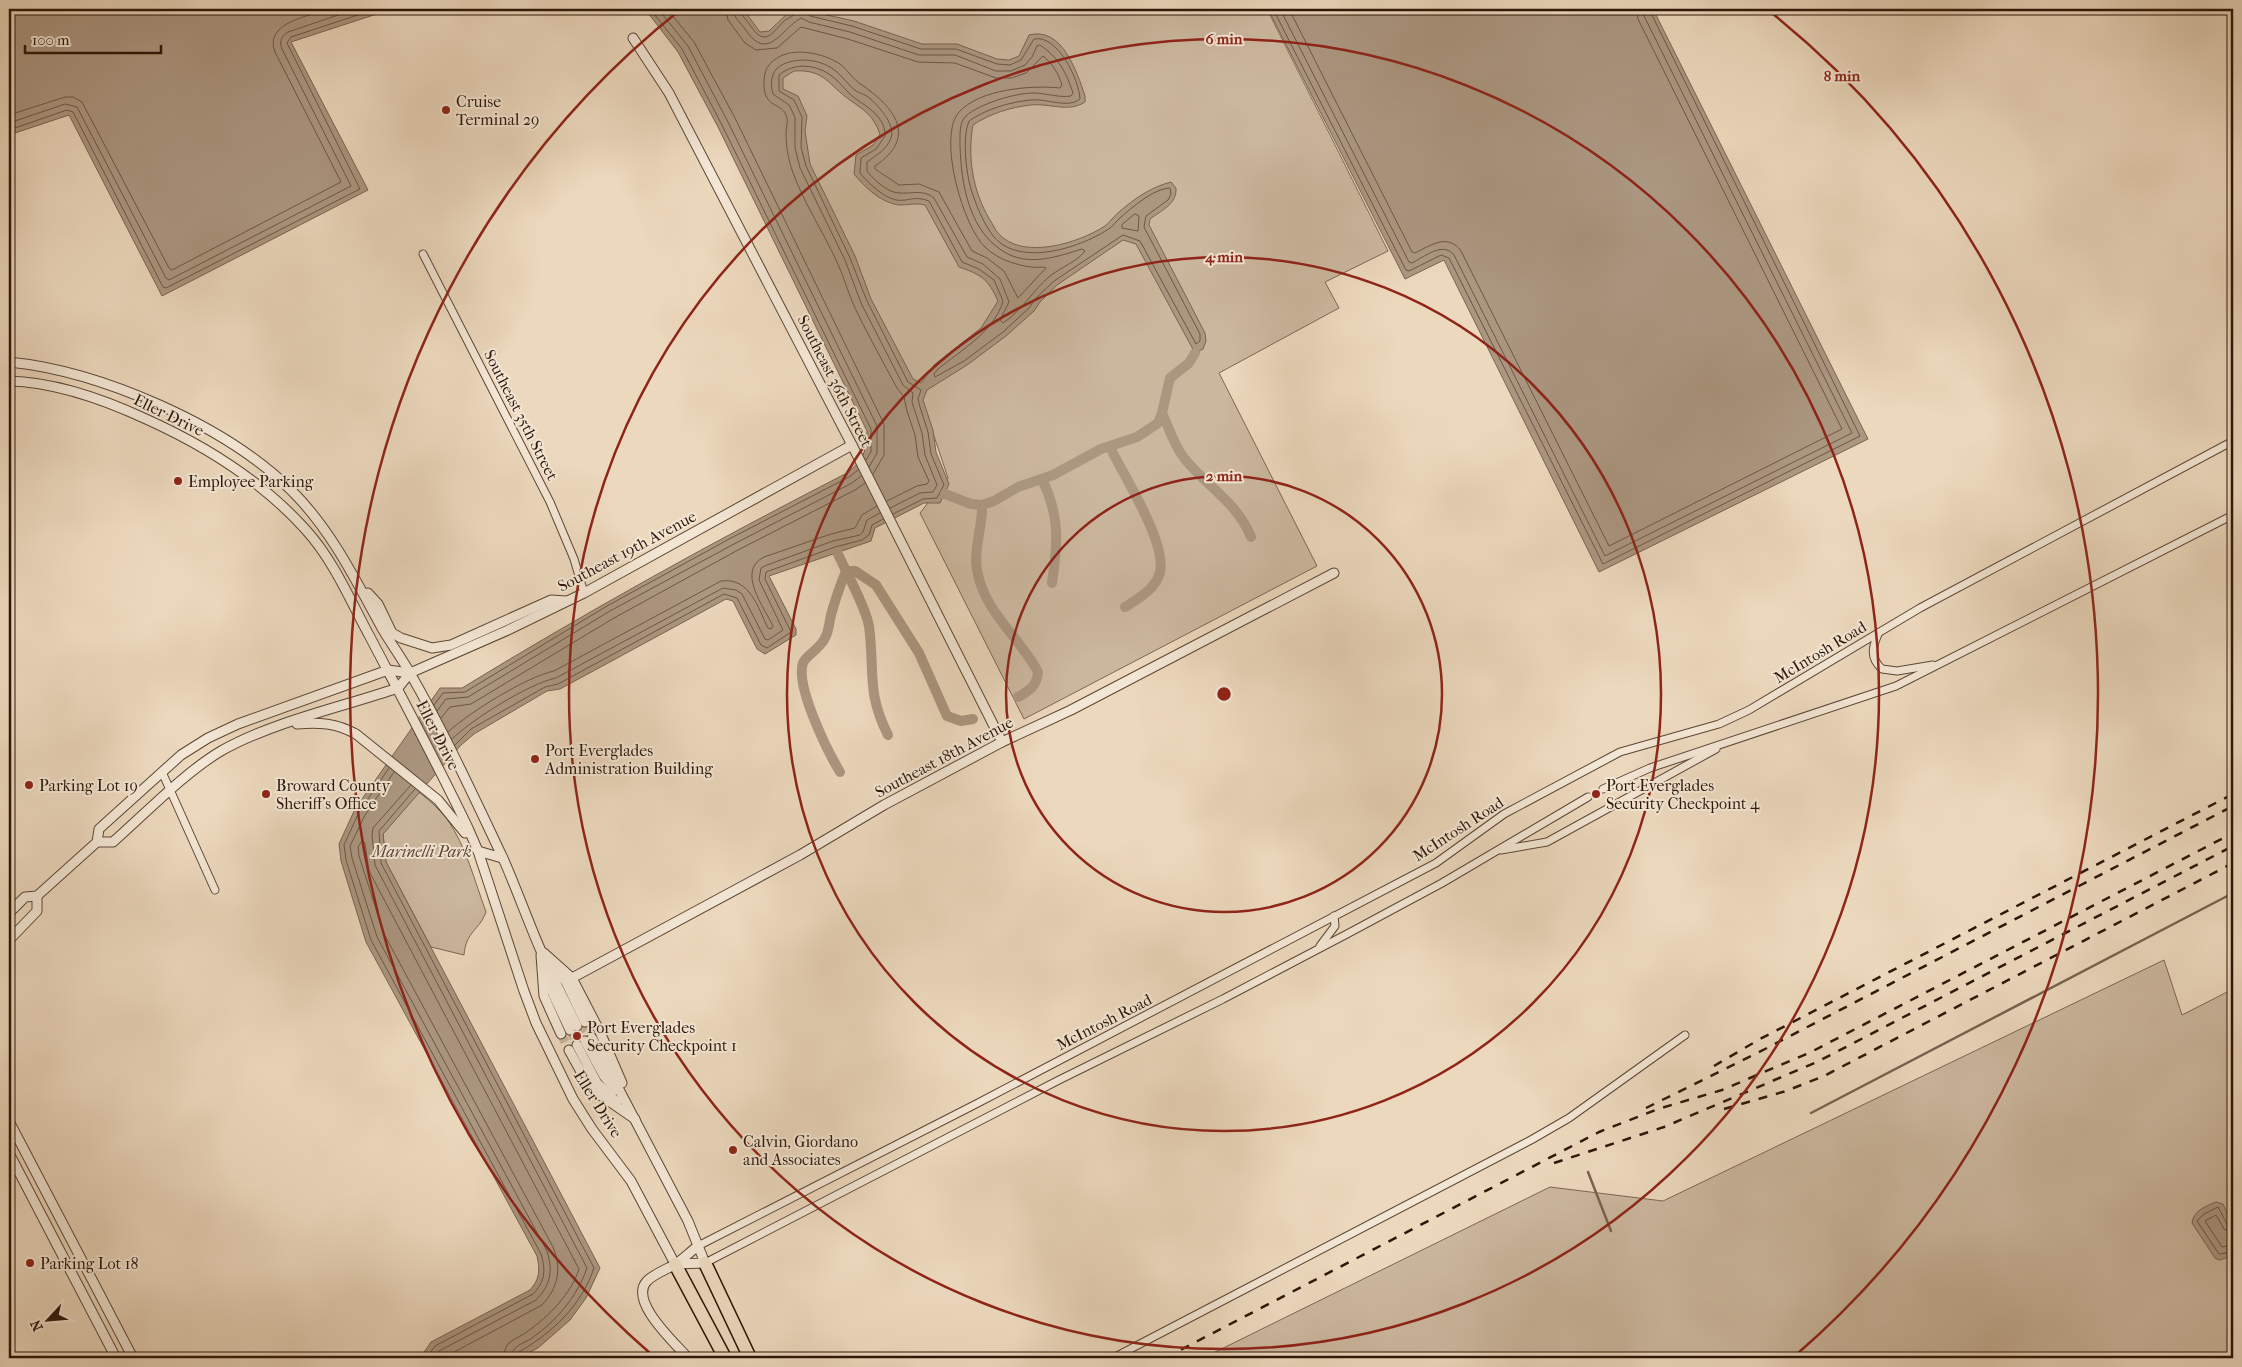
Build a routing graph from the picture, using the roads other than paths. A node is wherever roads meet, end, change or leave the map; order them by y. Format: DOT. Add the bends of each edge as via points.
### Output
graph roads {
  1 [pos="633,38"];
  2 [pos="423,254"];
  3 [pos="9,362"];
  4 [pos="9,381"];
  5 [pos="2233,441"];
  6 [pos="852,445"];
  7 [pos="2233,515"];
  8 [pos="1334,572"];
  9 [pos="359,583"];
  10 [pos="584,593"];
  11 [pos="566,602"];
  12 [pos="1878,633"];
  13 [pos="1940,663"];
  14 [pos="388,670"];
  15 [pos="410,673"];
  16 [pos="398,688"];
  17 [pos="279,726"];
  18 [pos="1731,741"];
  19 [pos="1002,742"];
  20 [pos="162,772"];
  21 [pos="1603,789"];
  22 [pos="171,791"];
  23 [pos="1588,797"];
  24 [pos="97,842"];
  25 [pos="478,851"];
  26 [pos="1496,852"];
  27 [pos="502,858"];
  28 [pos="215,890"];
  29 [pos="37,896"];
  30 [pos="9,913"];
  31 [pos="1334,916"];
  32 [pos="9,940"];
  33 [pos="541,950"];
  34 [pos="1316,950"];
  35 [pos="572,978"];
  36 [pos="544,996"];
  37 [pos="528,1003"];
  38 [pos="577,1026"];
  39 [pos="561,1034"];
  40 [pos="1685,1034"];
  41 [pos="585,1041"];
  42 [pos="569,1050"];
  43 [pos="9,1121"];
  44 [pos="637,1121"];
  45 [pos="9,1153"];
  46 [pos="698,1246"];
  47 [pos="706,1263"];
  48 [pos="675,1264"];
  49 [pos="116,1358"];
  50 [pos="133,1358"];
  51 [pos="688,1358"];
  52 [pos="724,1358"];
  53 [pos="750,1358"];
  54 [pos="1113,1358"];
  1 -- 6 [label="street, Southeast 36th Street" via="669,93"];
  2 -- 10 [label="street, Southeast 35th Street" via="550,502 574,559"];
  3 -- 9 [label="street, Eller Drive" via="38,365 101,381 169,410 227,442 292,491 334,542"];
  4 -- 14 [label="street, Eller Drive" via="65,390 134,413 193,442 262,488 306,530 327,557"];
  5 -- 12 [label="street, McIntosh Road"];
  6 -- 10 [label="street, Southeast 19th Avenue"];
  6 -- 19 [label="street, Southeast 36th Street"];
  7 -- 13 [label="street, McIntosh Road"];
  8 -- 19 [label="street, Southeast 18th Avenue" via="1071,710"];
  9 -- 11 [label="street" via="378,604 392,633 432,648 451,645 481,633 551,600"];
  9 -- 15 [label="street, Eller Drive"];
  10 -- 11 [label="street, Southeast 19th Avenue"];
  11 -- 15 [label="street, Southeast 19th Avenue"];
  12 -- 13 [label="street" via="1872,653 1882,669 1897,671"];
  12 -- 31 [label="street, McIntosh Road" via="1749,710 1718,724 1620,752 1504,814 1436,863"];
  13 -- 18 [label="street, McIntosh Road" via="1896,686"];
  14 -- 15 [label="street"];
  14 -- 16 [label="street, Eller Drive"];
  14 -- 20 [label="street" via="223,730 194,746"];
  15 -- 16 [label="street, Southeast 19th Avenue"];
  15 -- 27 [label="street, Eller Drive"];
  16 -- 17 [label="street"];
  16 -- 25 [label="street, Eller Drive"];
  17 -- 22 [label="street" via="223,750"];
  17 -- 25 [label="street" via="320,722 356,734 451,813"];
  18 -- 21 [label="street, McIntosh Road" via="1650,768"];
  18 -- 26 [label="street, McIntosh Road" via="1547,842"];
  19 -- 35 [label="street, Southeast 18th Avenue"];
  20 -- 22 [label="street"];
  20 -- 24 [label="street" via="99,829"];
  22 -- 24 [label="street" via="113,842"];
  22 -- 28 [label="street"];
  23 -- 26 [label="street, McIntosh Road"];
  24 -- 29 [label="street"];
  25 -- 27 [label="street"];
  25 -- 37 [label="street, Eller Drive"];
  26 -- 34 [label="street, McIntosh Road"];
  27 -- 33 [label="street, Eller Drive"];
  29 -- 30 [label="street" via="25,898"];
  29 -- 32 [label="street" via="37,911"];
  31 -- 34 [label="street" via="1332,932"];
  31 -- 46 [label="street, McIntosh Road" via="816,1188"];
  33 -- 35 [label="street, Eller Drive"];
  33 -- 36 [label="street, Eller Drive"];
  33 -- 38 [label="street, Eller Drive"];
  34 -- 47 [label="street, McIntosh Road"];
  35 -- 44 [label="street, Eller Drive" via="600,1032"];
  36 -- 37 [label="street"];
  36 -- 39 [label="street, Eller Drive"];
  37 -- 48 [label="street, Eller Drive" via="574,1099 631,1181"];
  40 -- 54 [label="street" via="1569,1118 1531,1140"];
  41 -- 44 [label="street, Eller Drive" via="604,1076"];
  42 -- 44 [label="street, Eller Drive" via="590,1088"];
  43 -- 50 [label="street"];
  44 -- 46 [label="street, Eller Drive"];
  45 -- 49 [label="street"];
  46 -- 47 [label="street, Eller Drive"];
  46 -- 48 [label="street"];
  47 -- 48 [label="street"];
  47 -- 53 [label="highway"];
  48 -- 51 [label="street" via="646,1283 642,1293 647,1309 659,1326"];
  48 -- 52 [label="highway"];
}
